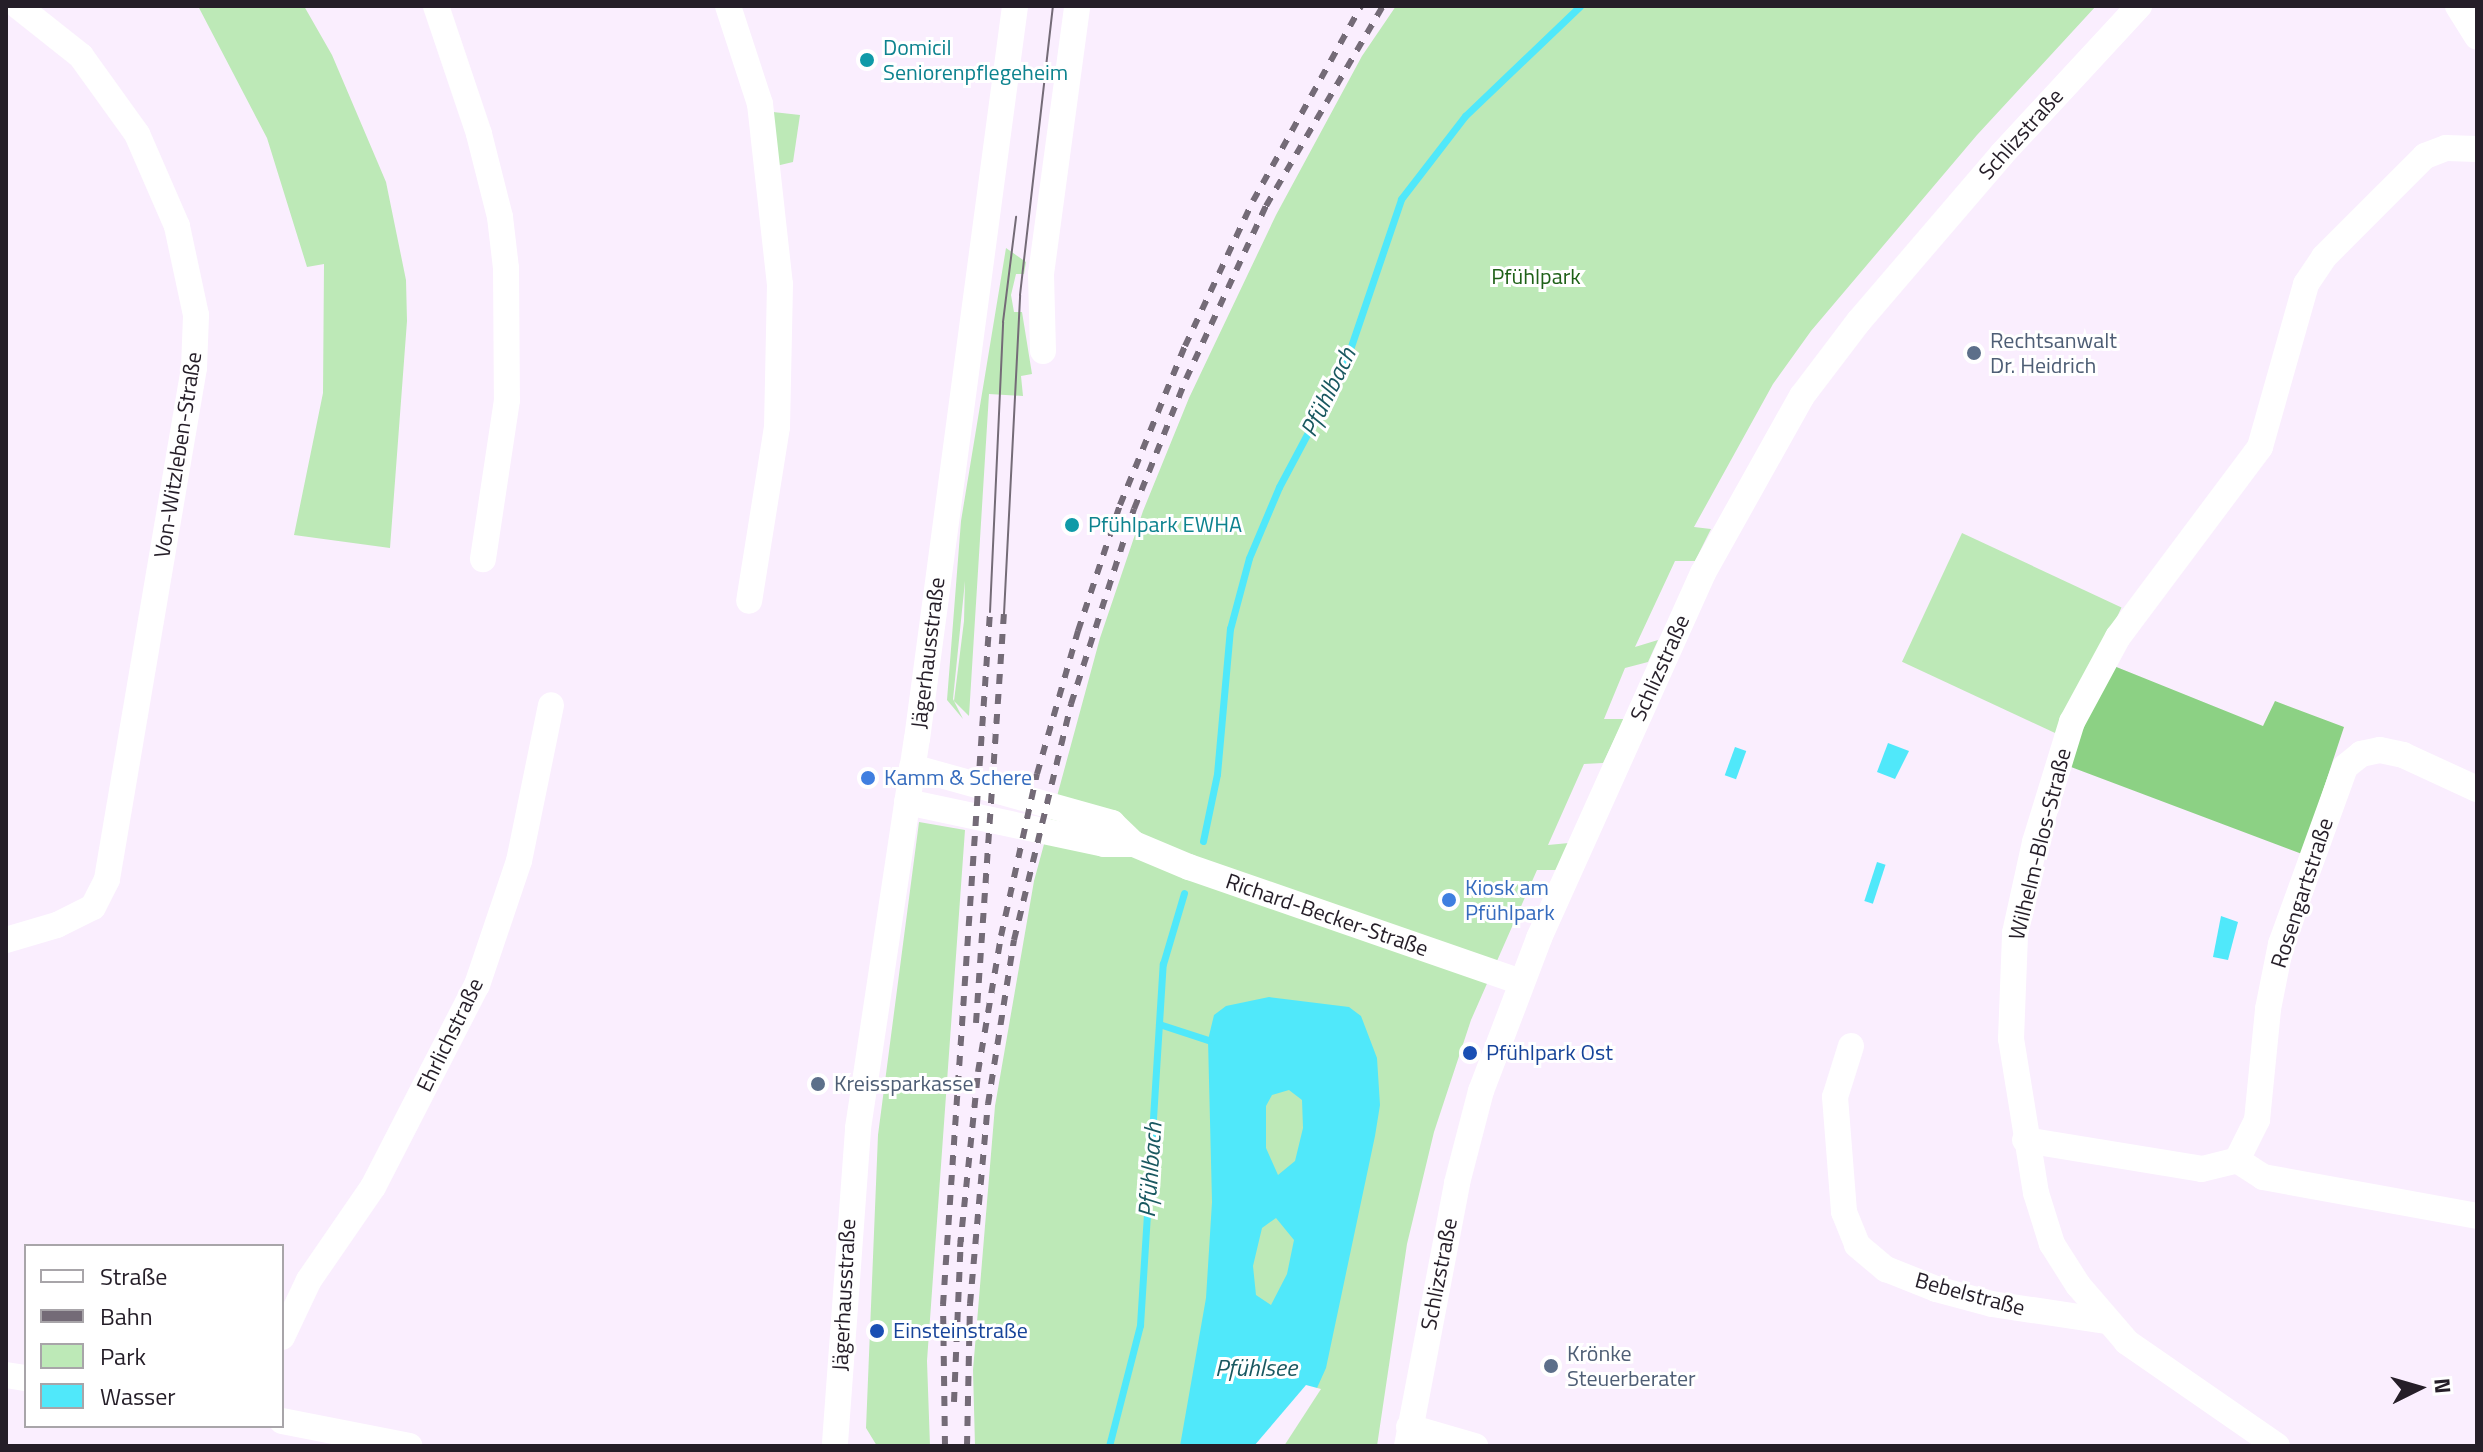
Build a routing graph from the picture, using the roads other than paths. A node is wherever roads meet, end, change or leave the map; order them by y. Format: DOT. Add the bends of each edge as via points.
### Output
graph roads {
  1 [pos="18,6"];
  2 [pos="436,6"];
  3 [pos="728,6"];
  4 [pos="1015,6"];
  5 [pos="1077,6"];
  6 [pos="2139,6"];
  7 [pos="2458,6"];
  8 [pos="2477,36"];
  9 [pos="2477,149"];
  10 [pos="1043,351"];
  11 [pos="483,559"];
  12 [pos="749,601"];
  13 [pos="551,705"];
  14 [pos="912,767"];
  15 [pos="2477,789"];
  16 [pos="907,802"];
  17 [pos="1134,844"];
  18 [pos="6,940"];
  19 [pos="1522,982"];
  20 [pos="1851,1046"];
  21 [pos="2025,1140"];
  22 [pos="2237,1160"];
  23 [pos="2477,1216"];
  24 [pos="2106,1321"];
  25 [pos="284,1333"];
  26 [pos="284,1421"];
  27 [pos="1408,1437"];
  28 [pos="833,1445"];
  29 [pos="410,1446"];
  30 [pos="1475,1446"];
  31 [pos="2277,1446"];
  1 -- 18 [label="street, Von-Witzleben-Straße" via="81,56 137,134 177,226 196,315 194,368 107,879 93,907 57,925"];
  2 -- 11 [label="street" via="479,134 500,217 506,268 507,400"];
  3 -- 12 [label="street" via="760,104 780,284 777,427"];
  4 -- 14 [label="street, Jägerhausstraße"];
  5 -- 10 [label="street" via="1041,274"];
  6 -- 19 [label="street, Schlizstraße" via="1906,262 1802,396 1703,573"];
  7 -- 8 [label="street"];
  9 -- 21 [label="street, Wilhelm-Blos-Straße" via="2446,148 2425,156 2324,257 2306,284 2260,447 2132,616 2072,722 2035,842 2015,933 2011,1039"];
  13 -- 25 [label="street, Ehrlichstraße" via="519,861 477,985 373,1187 309,1280"];
  14 -- 16 [label="street, Jägerhausstraße"];
  14 -- 17 [label="street, Richard-Becker-Straße" via="1112,823"];
  15 -- 22 [label="street, Rosengartstraße" via="2380,750 2361,754 2345,767 2281,944 2268,1009 2257,1120 2250,1144"];
  16 -- 17 [label="street, Richard-Becker-Straße" via="1104,844"];
  16 -- 28 [label="street, Jägerhausstraße" via="849,1203"];
  17 -- 19 [label="street, Richard-Becker-Straße"];
  19 -- 27 [label="street, Schlizstraße" via="1481,1091 1457,1183"];
  20 -- 24 [label="street, Bebelstraße" via="1835,1097 1844,1212 1857,1245 1886,1269 1936,1289 1992,1304"];
  21 -- 22 [label="street" via="2202,1169"];
  21 -- 24 [label="street, Wilhelm-Blos-Straße" via="2052,1244"];
  22 -- 23 [label="street" via="2263,1177"];
  24 -- 31 [label="street, Wilhelm-Blos-Straße" via="2127,1342"];
  26 -- 29 [label="street"];
  27 -- 30 [label="street"];
}
